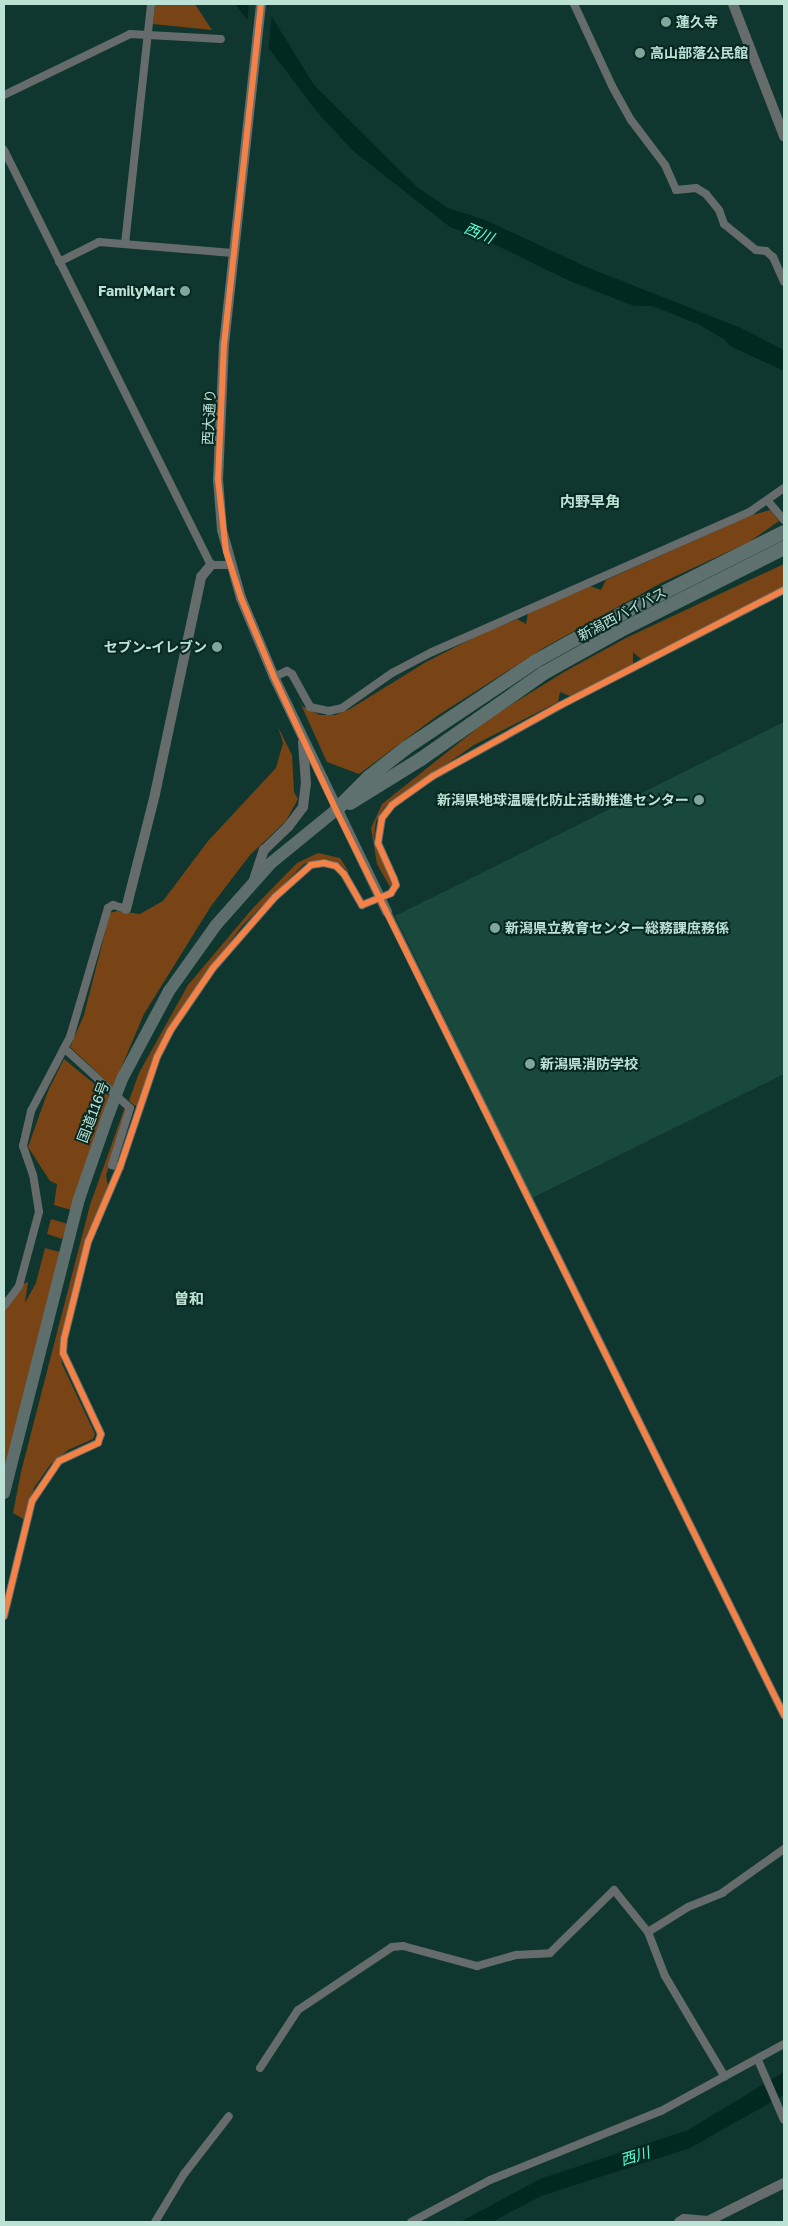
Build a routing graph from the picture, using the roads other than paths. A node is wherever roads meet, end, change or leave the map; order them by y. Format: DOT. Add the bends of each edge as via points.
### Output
graph roads {
  1 [pos="151,4"];
  2 [pos="261,4"];
  3 [pos="574,4"];
  4 [pos="732,4"];
  5 [pos="148,34"];
  6 [pos="221,39"];
  7 [pos="4,95"];
  8 [pos="780,116"];
  9 [pos="784,136"];
  10 [pos="4,150"];
  11 [pos="125,244"];
  12 [pos="233,253"];
  13 [pos="59,262"];
  14 [pos="784,282"];
  15 [pos="784,488"];
  16 [pos="768,502"];
  17 [pos="784,520"];
  18 [pos="784,532"];
  19 [pos="780,550"];
  20 [pos="211,565"];
  21 [pos="231,565"];
  22 [pos="784,590"];
  23 [pos="274,678"];
  24 [pos="303,738"];
  25 [pos="336,810"];
  26 [pos="253,882"];
  27 [pos="381,899"];
  28 [pos="126,908"];
  29 [pos="387,912"];
  30 [pos="64,1048"];
  31 [pos="120,1167"];
  32 [pos="4,1306"];
  33 [pos="4,1493"];
  34 [pos="4,1616"];
  35 [pos="784,1716"];
  36 [pos="784,1849"];
  37 [pos="648,1932"];
  38 [pos="784,2044"];
  39 [pos="758,2060"];
  40 [pos="260,2068"];
  41 [pos="726,2077"];
  42 [pos="229,2116"];
  43 [pos="783,2118"];
  44 [pos="784,2183"];
  45 [pos="683,2221"];
  46 [pos="155,2222"];
  47 [pos="411,2222"];
  1 -- 5 [label="street"];
  2 -- 12 [label="street, 西大通り"];
  3 -- 14 [label="street" via="612,86 631,120 665,165 676,190 696,188 706,194 719,210 724,224 756,250 773,256"];
  4 -- 8 [label="street"];
  5 -- 6 [label="street"];
  5 -- 7 [label="street" via="130,34"];
  5 -- 11 [label="street"];
  8 -- 9 [label="street"];
  10 -- 13 [label="street"];
  11 -- 12 [label="street"];
  11 -- 13 [label="street" via="98,242"];
  12 -- 21 [label="street, 西大通り" via="224,343 218,479 222,530"];
  13 -- 20 [label="street"];
  15 -- 16 [label="street"];
  16 -- 17 [label="street"];
  16 -- 23 [label="street" via="432,652 392,673 342,708 329,712 310,707 292,674 287,671"];
  18 -- 25 [label="highway, 新潟西バイパス" via="613,618 465,705 369,777"];
  19 -- 25 [label="highway, 新潟西バイパス" via="544,673 375,789"];
  20 -- 21 [label="street"];
  20 -- 28 [label="street" via="201,576 155,794"];
  21 -- 23 [label="street, 西大通り"];
  22 -- 27 [label="street" via="473,752 392,806 382,818 378,843 396,885"];
  23 -- 24 [label="street, 西大通り"];
  24 -- 25 [label="street, 西大通り"];
  24 -- 26 [label="street" via="306,784 303,807 288,828 264,850 256,865"];
  25 -- 26 [label="highway, 国道116号" via="272,862"];
  25 -- 27 [label="street, 西大通り"];
  26 -- 33 [label="highway, 国道116号, bridge" via="216,925 169,991 123,1077 79,1199"];
  27 -- 29 [label="street, 西大通り"];
  27 -- 31 [label="street" via="362,905 344,874 324,863 311,865 275,897 213,968 170,1032 157,1057"];
  28 -- 30 [label="street" via="113,905 108,908"];
  29 -- 35 [label="street"];
  30 -- 31 [label="street" via="130,1108 112,1164"];
  30 -- 32 [label="street" via="31,1111 26,1130 23,1146 33,1175 39,1212 19,1286"];
  31 -- 34 [label="street" via="88,1242 63,1353 101,1434 98,1443 58,1461 32,1501"];
  36 -- 37 [label="street" via="722,1893 688,1907"];
  37 -- 40 [label="street" via="614,1890 550,1953 516,1955 478,1966 403,1946 392,1947 298,2010"];
  37 -- 41 [label="street" via="665,1976"];
  38 -- 39 [label="street"];
  39 -- 41 [label="street"];
  39 -- 43 [label="street"];
  41 -- 47 [label="street" via="636,2122 490,2180"];
  42 -- 46 [label="street" via="184,2174"];
  44 -- 45 [label="street" via="708,2221"];
}
